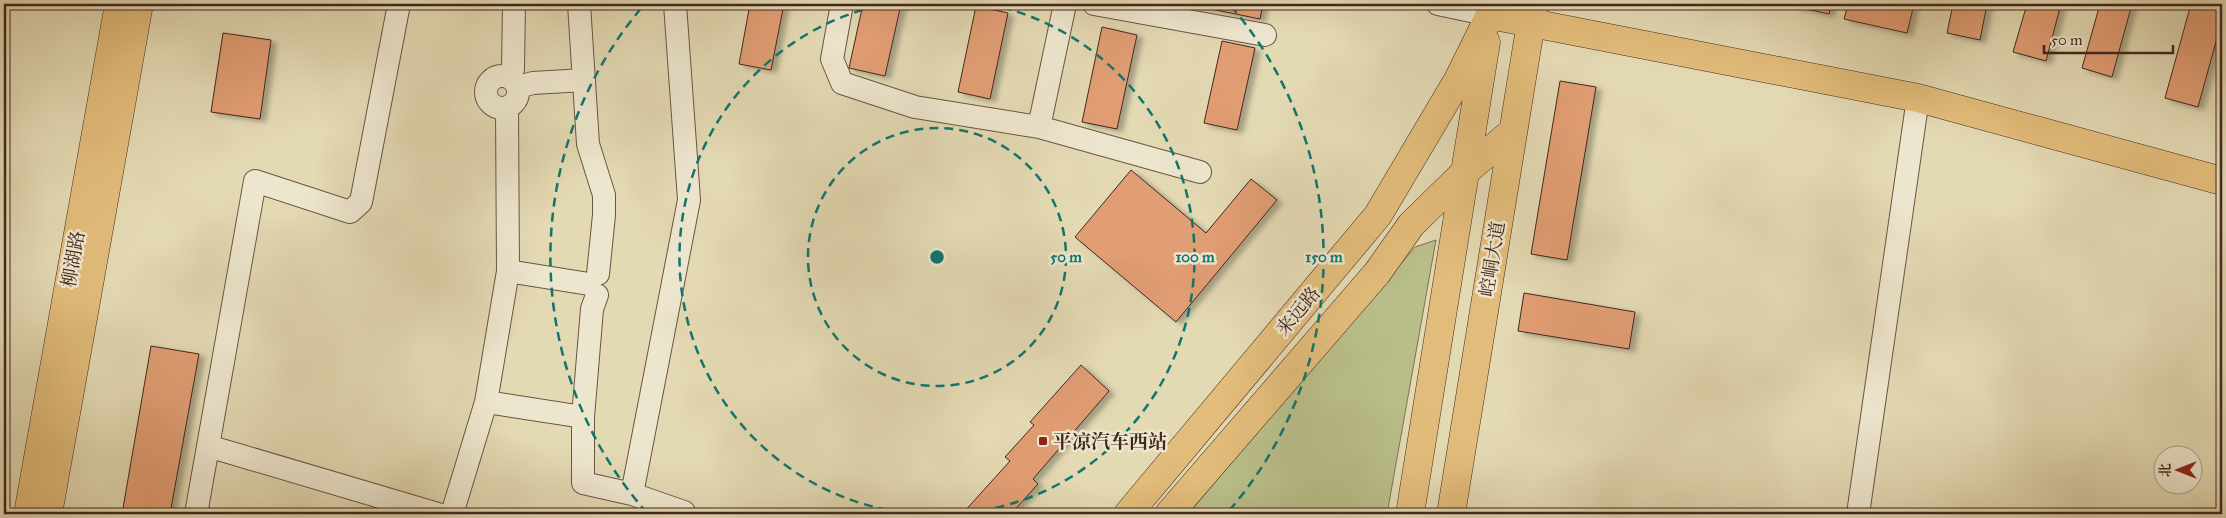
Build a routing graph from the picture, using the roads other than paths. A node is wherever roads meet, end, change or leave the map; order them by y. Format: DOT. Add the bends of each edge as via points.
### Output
graph roads {
  1 [pos="119,4"];
  2 [pos="139,4"];
  3 [pos="399,4"];
  4 [pos="514,4"];
  5 [pos="579,4"];
  6 [pos="675,4"];
  7 [pos="842,4"];
  8 [pos="1065,4"];
  9 [pos="1094,4"];
  10 [pos="1438,4"];
  11 [pos="1491,9"];
  12 [pos="1532,14"];
  13 [pos="1265,35"];
  14 [pos="584,80"];
  15 [pos="514,82"];
  16 [pos="1918,98"];
  17 [pos="1040,127"];
  18 [pos="1512,132"];
  19 [pos="1200,172"];
  20 [pos="1465,172"];
  21 [pos="2222,181"];
  22 [pos="508,270"];
  23 [pos="595,284"];
  24 [pos="486,402"];
  25 [pos="583,417"];
  26 [pos="208,446"];
  27 [pos="632,494"];
  28 [pos="28,514"];
  29 [pos="48,514"];
  30 [pos="196,514"];
  31 [pos="438,514"];
  32 [pos="452,514"];
  33 [pos="683,514"];
  34 [pos="1128,514"];
  35 [pos="1168,514"];
  36 [pos="1410,514"];
  37 [pos="1451,514"];
  38 [pos="1858,514"];
  1 -- 28 [label="main road, 柳湖路"];
  2 -- 29 [label="main road, 柳湖路"];
  3 -- 26 [label="street" via="361,202 350,212 254,181"];
  4 -- 15 [label="street"];
  5 -- 14 [label="street"];
  6 -- 27 [label="street" via="689,200"];
  7 -- 17 [label="street" via="832,59 842,83 915,107"];
  8 -- 17 [label="street"];
  9 -- 13 [label="street"];
  10 -- 11 [label="street"];
  11 -- 12 [label="main road"];
  11 -- 20 [label="main road"];
  11 -- 34 [label="main road, 来远路" via="1458,80 1378,215"];
  12 -- 16 [label="main road"];
  12 -- 18 [label="main road, 崆峒大道"];
  14 -- 15 [label="street"];
  14 -- 23 [label="street" via="588,144 604,195"];
  15 -- 22 [label="street" via="516,99 506,107"];
  16 -- 21 [label="main road"];
  16 -- 38 [label="street"];
  17 -- 19 [label="street"];
  18 -- 20 [label="main road, 来远路"];
  18 -- 37 [label="main road, 崆峒大道"];
  20 -- 35 [label="main road, 来远路" via="1411,225 1377,273"];
  20 -- 36 [label="main road"];
  22 -- 23 [label="street"];
  22 -- 24 [label="street"];
  23 -- 25 [label="street"];
  24 -- 25 [label="street"];
  24 -- 32 [label="street"];
  25 -- 27 [label="street" via="583,483"];
  26 -- 30 [label="street"];
  26 -- 31 [label="street"];
  27 -- 33 [label="street"];
}
